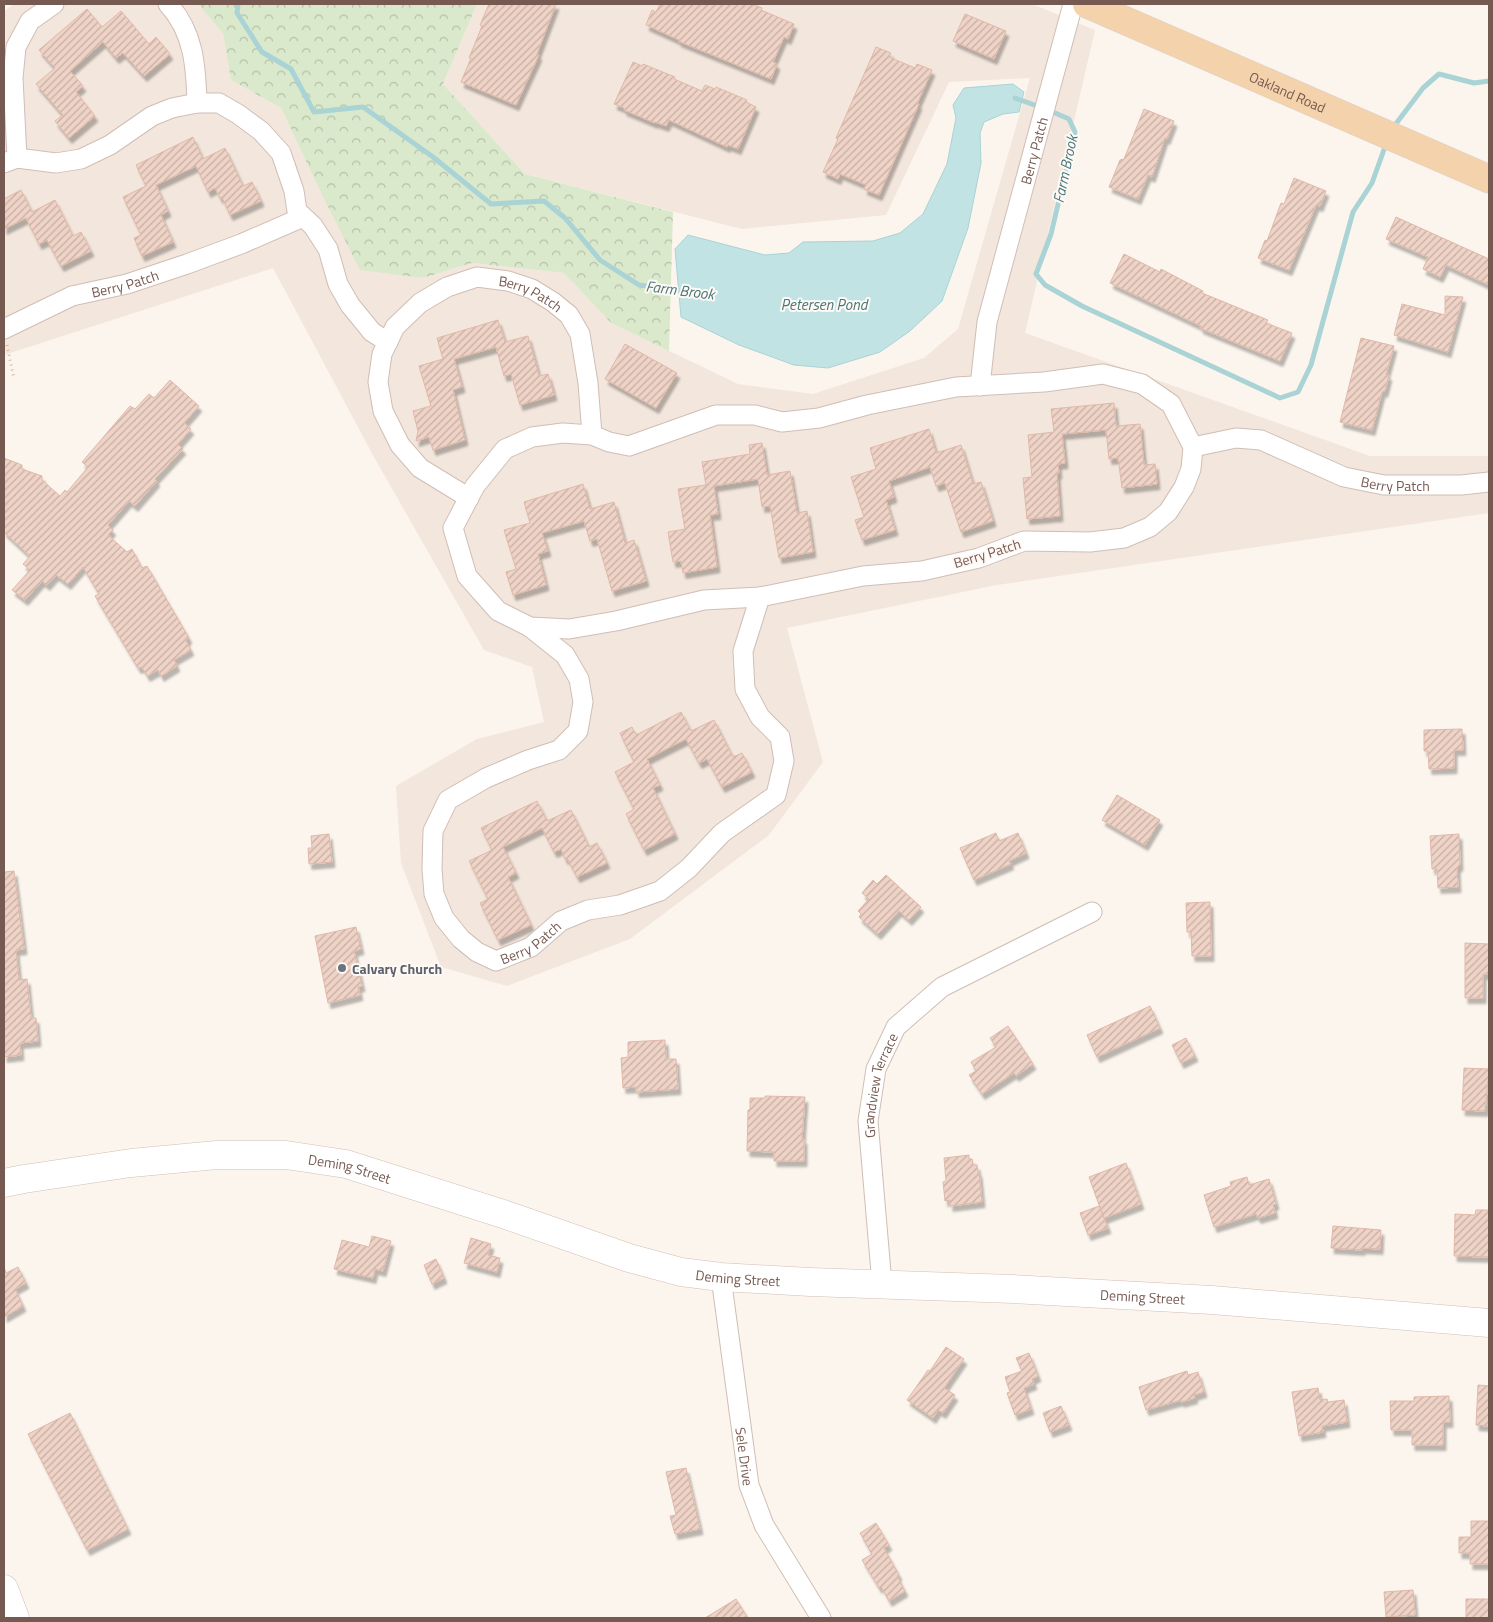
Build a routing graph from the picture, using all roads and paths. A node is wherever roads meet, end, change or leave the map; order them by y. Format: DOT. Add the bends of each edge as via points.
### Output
graph roads {
  1 [pos="54,4"];
  2 [pos="168,4"];
  3 [pos="1073,4"];
  4 [pos="1086,4"];
  5 [pos="197,104"];
  6 [pos="10,161"];
  7 [pos="1489,179"];
  8 [pos="303,217"];
  9 [pos="4,334"];
  10 [pos="388,342"];
  11 [pos="14,379"];
  12 [pos="980,386"];
  13 [pos="592,435"];
  14 [pos="1193,447"];
  15 [pos="1489,482"];
  16 [pos="469,498"];
  17 [pos="760,597"];
  18 [pos="530,627"];
  19 [pos="1092,912"];
  20 [pos="4,1183"];
  21 [pos="721,1278"];
  22 [pos="882,1284"];
  23 [pos="1489,1323"];
  24 [pos="4,1589"];
  25 [pos="15,1618"];
  26 [pos="821,1618"];
  1 -- 6 [label="street" via="30,21 16,46"];
  2 -- 5 [label="street" via="187,30 196,74"];
  3 -- 12 [label="street, Berry Patch" via="987,322"];
  4 -- 7 [label="main road, Oakland Road"];
  5 -- 6 [label="street" via="172,108 152,116 110,146 81,159 56,163"];
  5 -- 8 [label="street" via="219,104 261,131 281,153 297,211"];
  8 -- 9 [label="street, Berry Patch" via="170,270 127,284 72,296"];
  8 -- 10 [label="street" via="328,249 338,284 350,305 372,332"];
  9 -- 11 [label="path"];
  10 -- 13 [label="street, Berry Patch" via="395,327 420,303 447,287 477,277 508,281 532,289 568,315 580,334"];
  10 -- 16 [label="street, Berry Patch" via="382,354 378,382 383,411 400,445 420,468"];
  12 -- 13 [label="street, Berry Patch" via="956,387 819,418 782,422 755,415 716,415 629,446"];
  12 -- 14 [label="street, Berry Patch" via="1103,374 1142,384 1171,404"];
  13 -- 16 [label="street, Berry Patch" via="532,437 505,449"];
  14 -- 15 [label="street, Berry Patch" via="1236,438 1261,440 1344,477 1384,485"];
  14 -- 17 [label="street, Berry Patch" via="1191,468 1184,488 1168,512 1150,527 1124,538 1090,542 1024,541 979,558 922,570 863,576"];
  16 -- 18 [label="street, Berry Patch" via="453,528 467,576 498,611"];
  17 -- 18 [label="street, Berry Patch" via="704,600 569,629"];
  17 -- 18 [label="street, Berry Patch" via="742,651 745,689 760,717 780,737 784,761 776,794 722,833 689,868 660,892 620,905 588,910 561,921 531,947 496,961 461,939 444,918 434,894 433,832 448,800 486,778 559,750 578,731 583,702 579,679 565,655"];
  19 -- 22 [label="street, Grandview Terrace" via="942,987 896,1027 876,1069 868,1121"];
  20 -- 21 [label="street, Deming Street" via="130,1163 217,1155 286,1155 346,1164 629,1258 681,1272"];
  21 -- 22 [label="street, Deming Street"];
  21 -- 26 [label="street, Sele Drive" via="749,1485 764,1525"];
  22 -- 23 [label="street, Deming Street" via="1212,1300"];
  24 -- 25 [label="street"];
}
